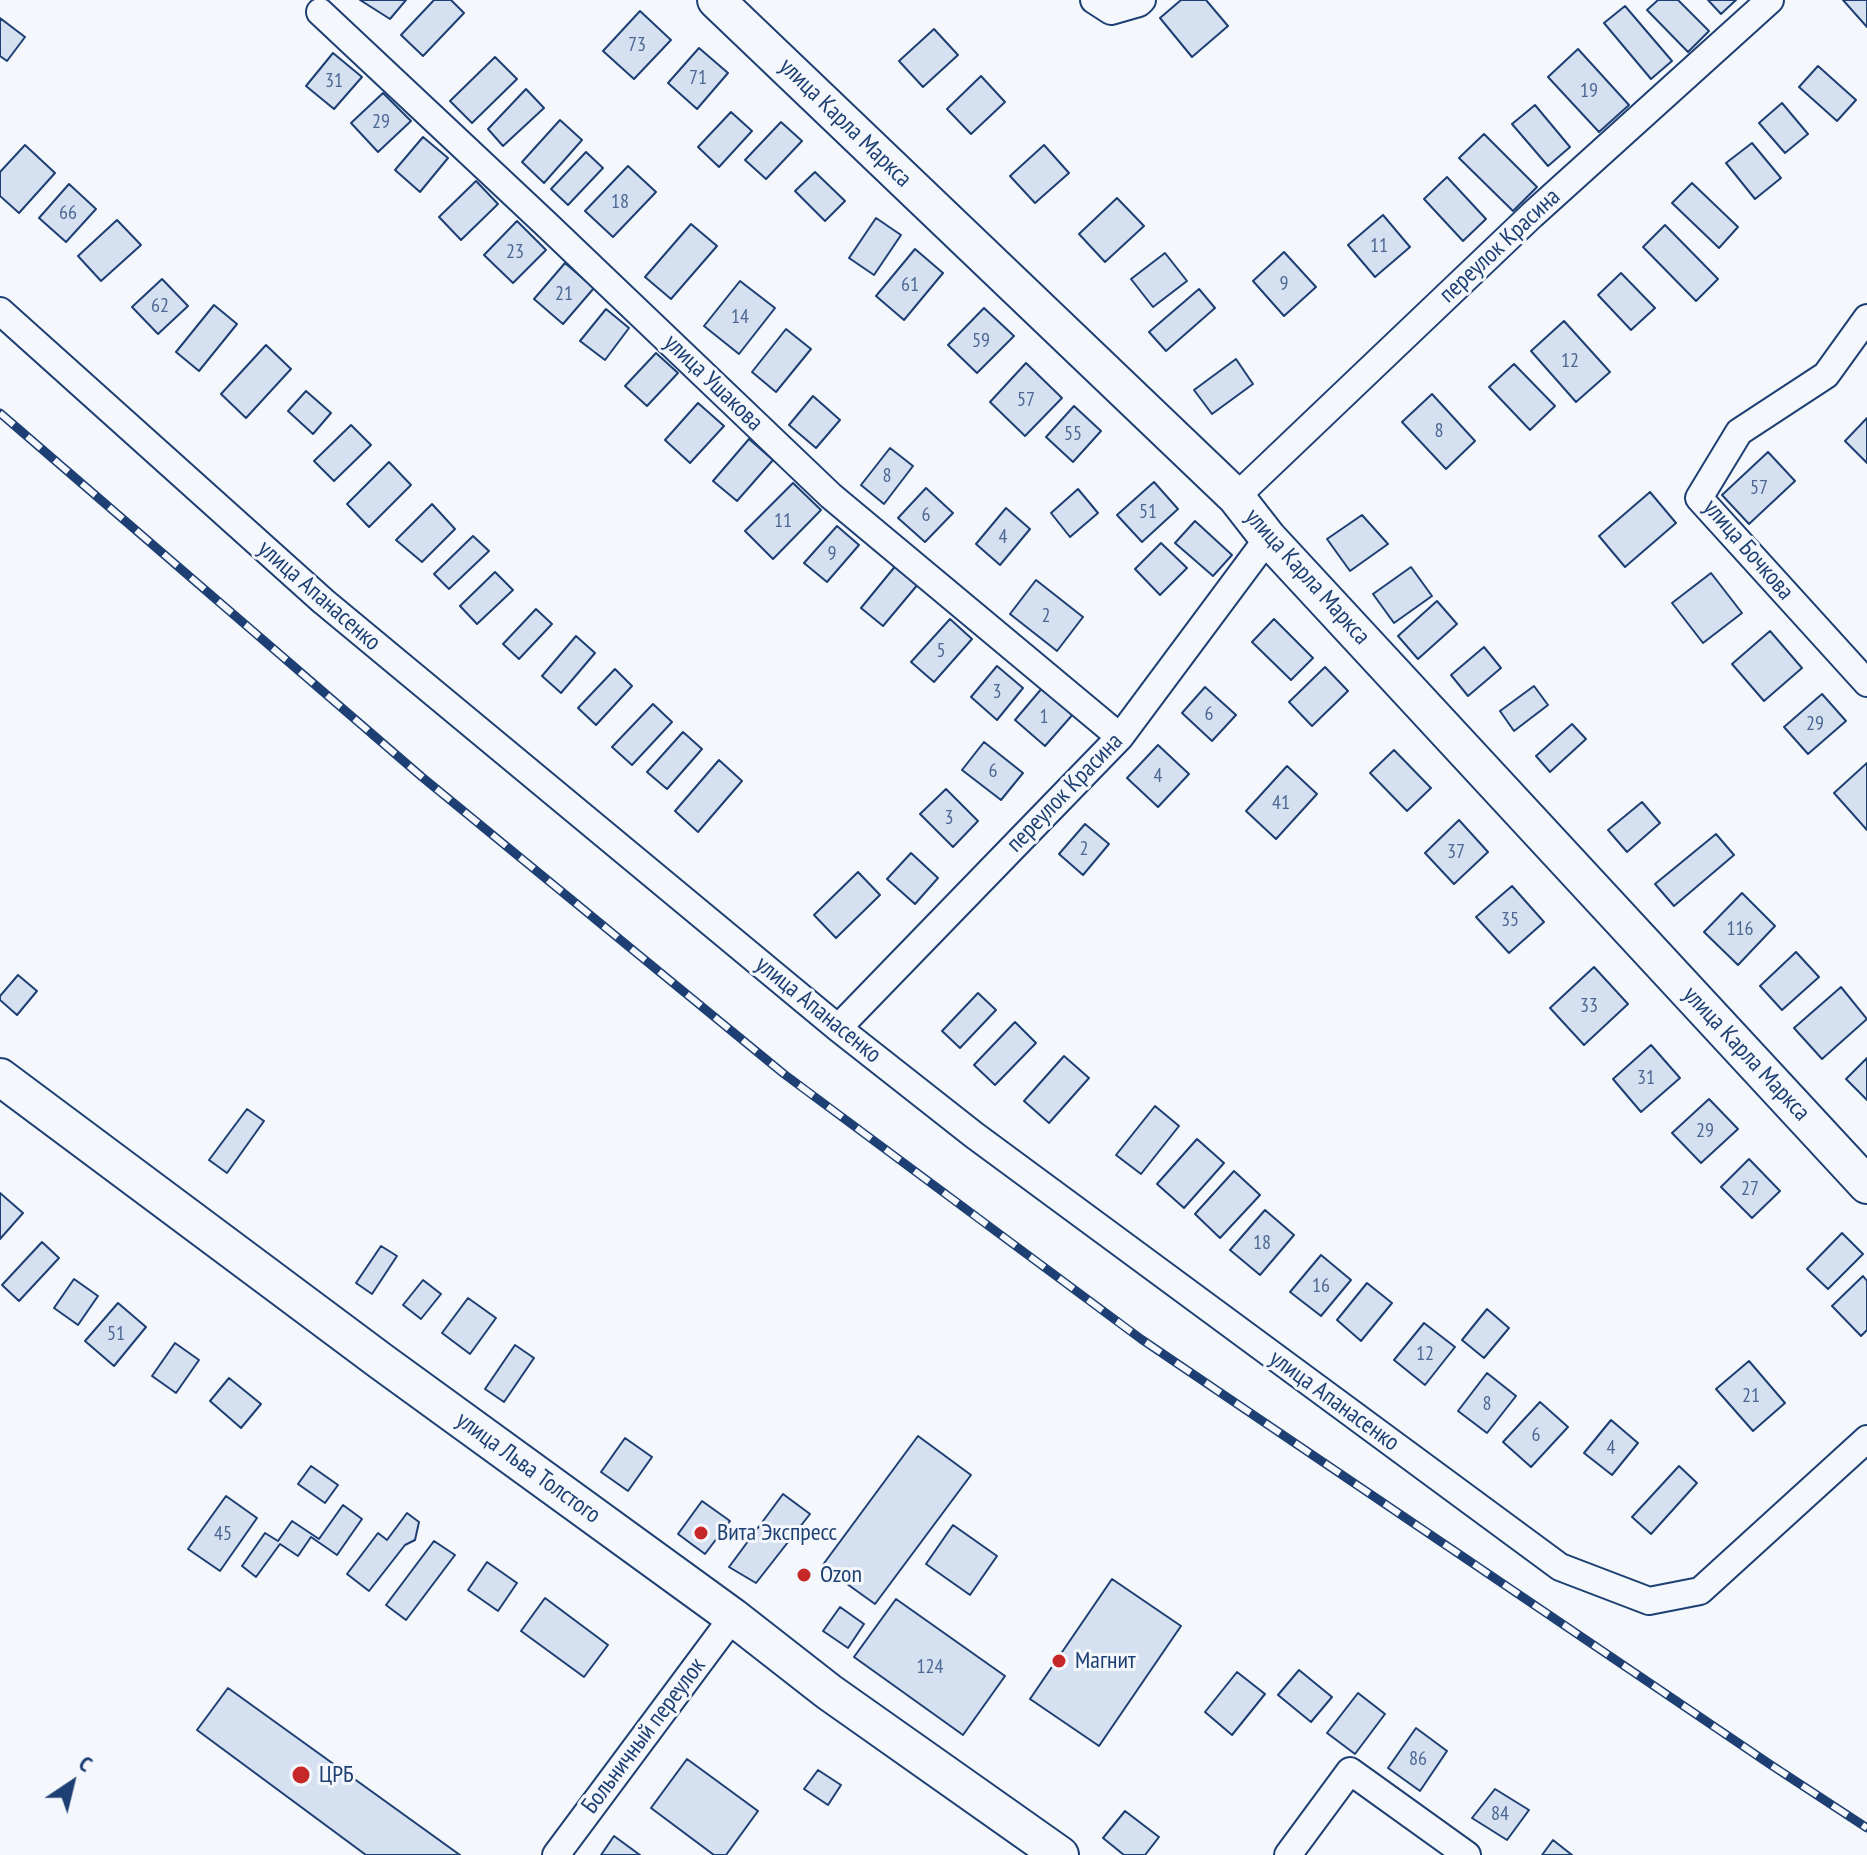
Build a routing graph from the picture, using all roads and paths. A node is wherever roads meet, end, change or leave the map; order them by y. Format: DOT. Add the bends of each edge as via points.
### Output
graph roads {
  1 [pos="716,0"];
  2 [pos="1094,0"];
  3 [pos="1142,0"];
  4 [pos="1770,0"];
  5 [pos="320,12"];
  6 [pos="0,311"];
  7 [pos="1867,318"];
  8 [pos="1236,497"];
  9 [pos="1268,538"];
  10 [pos="1867,683"];
  11 [pos="1120,737"];
  12 [pos="838,1028"];
  13 [pos="0,1077"];
  14 [pos="1867,1185"];
  15 [pos="1867,1439"];
  16 [pos="733,1617"];
  17 [pos="556,1855"];
  18 [pos="1060,1855"];
  19 [pos="1288,1855"];
  20 [pos="1467,1855"];
  1 -- 8 [label="street, улица Карла Маркса"];
  2 -- 3 [label="street" via="1111,11"];
  4 -- 8 [label="street, переулок Красина" via="1532,215"];
  5 -- 11 [label="street, улица Ушакова" via="831,496"];
  6 -- 12 [label="street, улица Апанасенко" via="323,601"];
  7 -- 10 [label="street, улица Бочкова" via="1826,375 1739,432 1699,498"];
  8 -- 9 [label="street, улица Карла Маркса"];
  9 -- 11 [label="street, переулок Красина"];
  9 -- 14 [label="street, улица Карла Маркса"];
  11 -- 12 [label="street, переулок Красина"];
  12 -- 15 [label="street, улица Апанасенко" via="974,1135 1560,1567 1649,1601 1700,1591"];
  13 -- 16 [label="street, улица Льва Толстого"];
  16 -- 17 [label="street, Больничный переулок"];
  16 -- 18 [label="street, улица Льва Толстого" via="829,1692"];
  19 -- 20 [label="street" via="1350,1771"];
}
